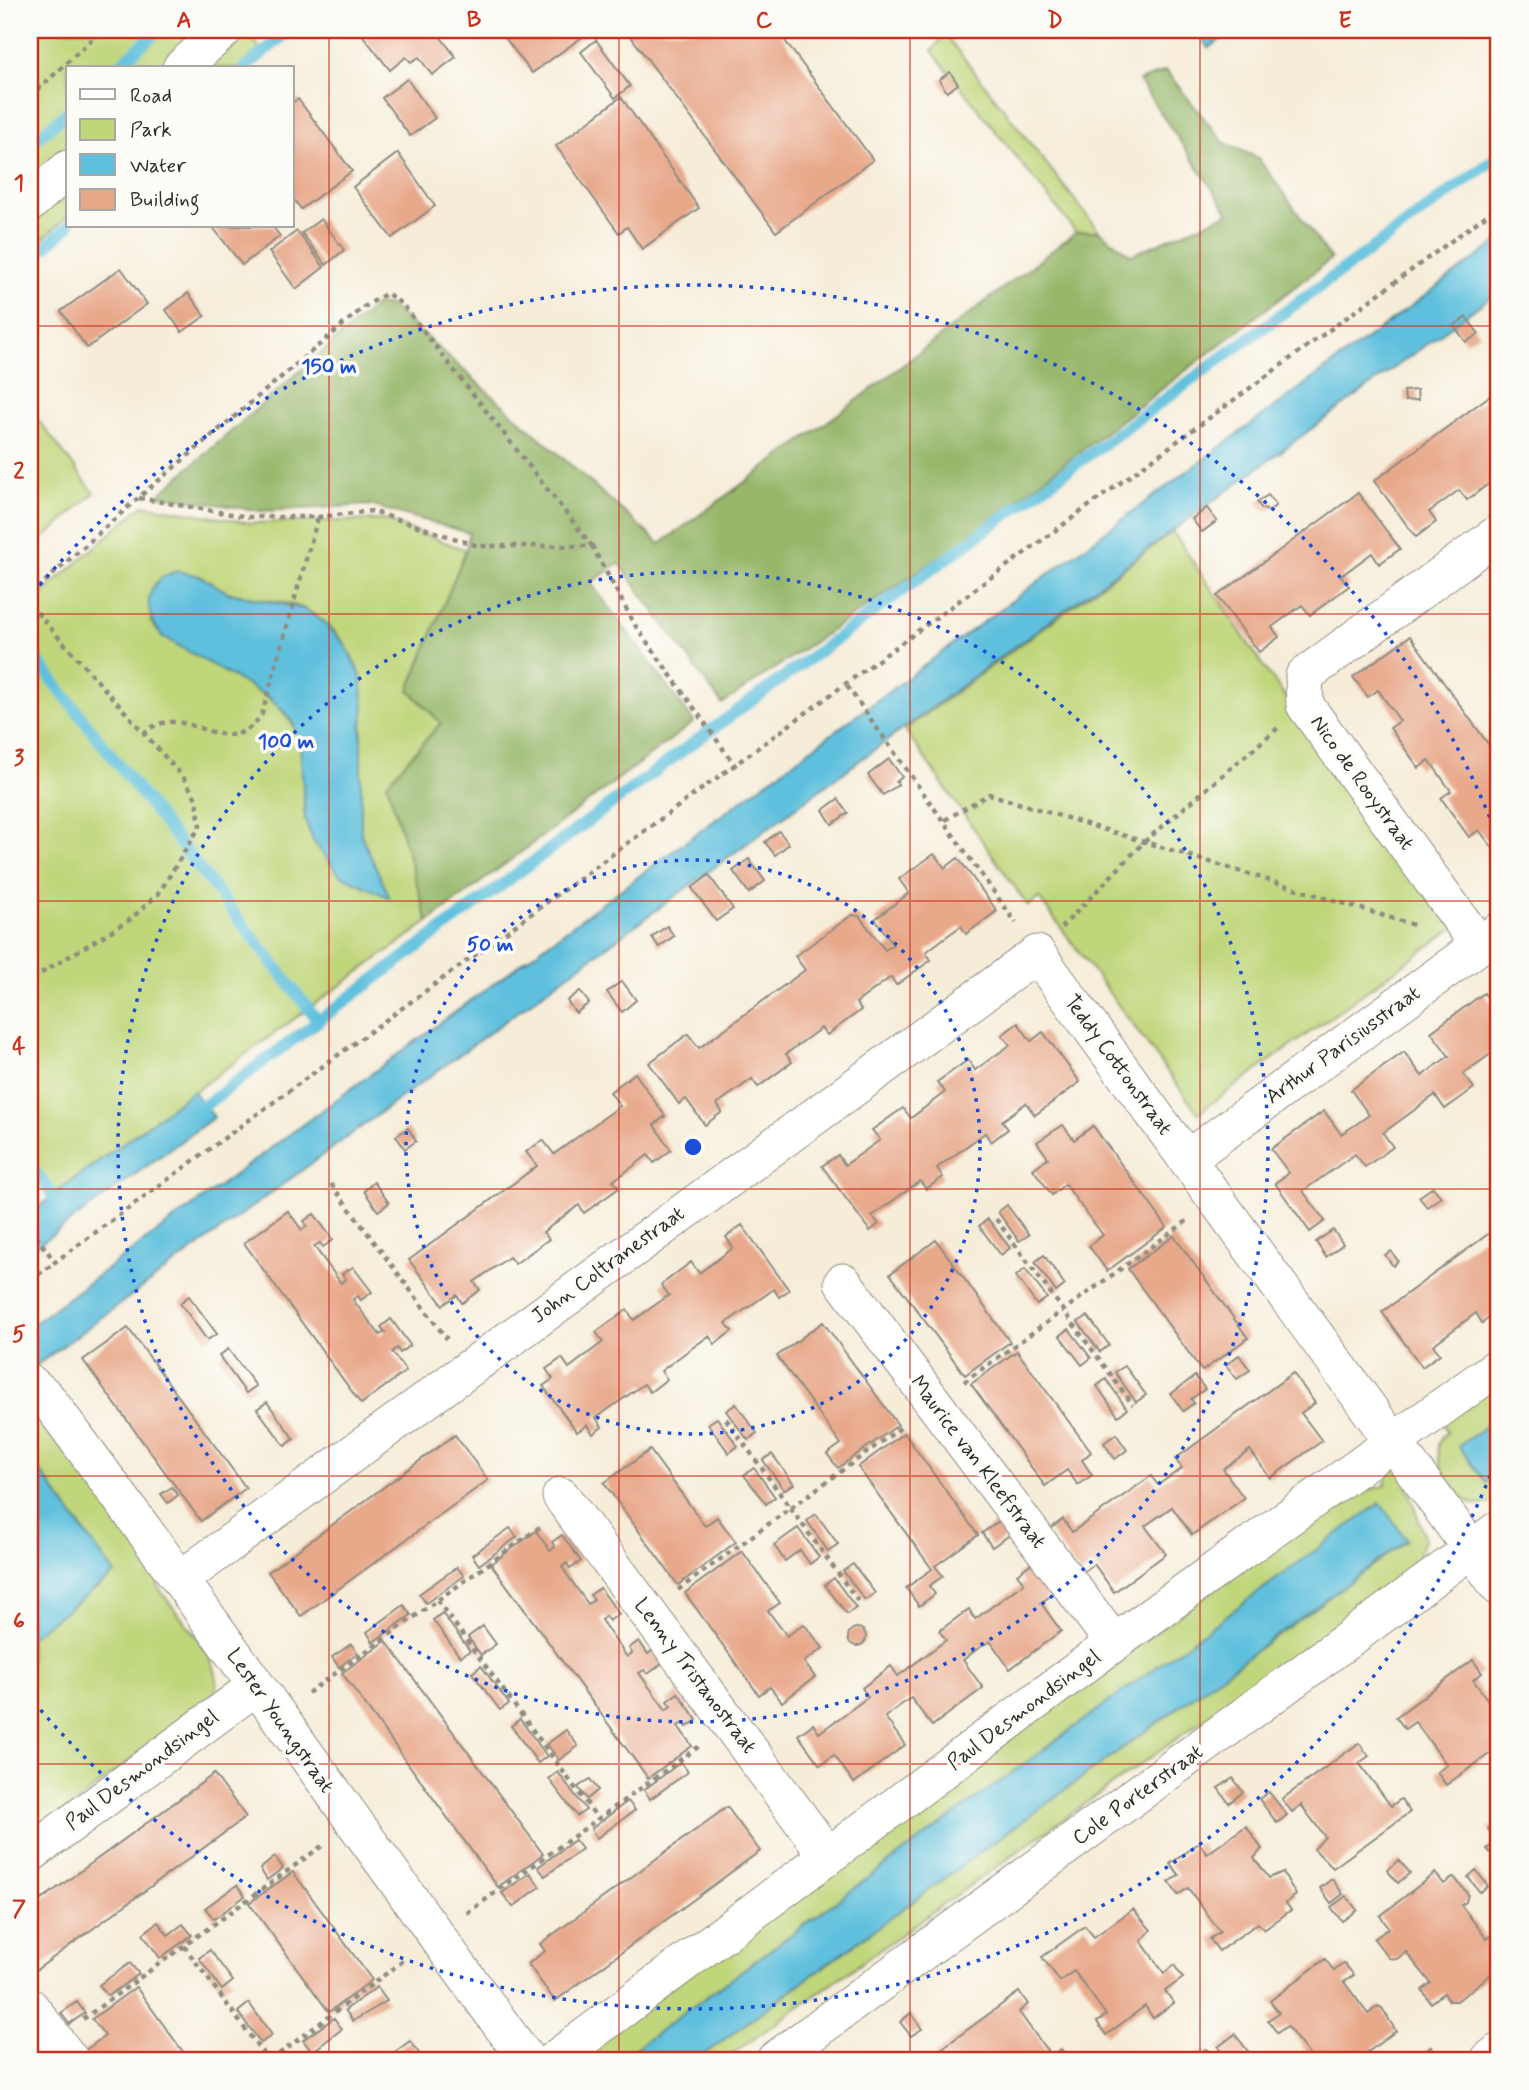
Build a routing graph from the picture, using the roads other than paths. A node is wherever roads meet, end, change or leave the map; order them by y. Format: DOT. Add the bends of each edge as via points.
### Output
graph roads {
  1 [pos="224,30"];
  2 [pos="183,66"];
  3 [pos="66,171"];
  4 [pos="30,203"];
  5 [pos="1499,533"];
  6 [pos="1489,938"];
  7 [pos="1037,954"];
  8 [pos="1186,1159"];
  9 [pos="843,1282"];
  10 [pos="1499,1366"];
  11 [pos="31,1384"];
  12 [pos="1392,1443"];
  13 [pos="565,1501"];
  14 [pos="1485,1539"];
  15 [pos="181,1579"];
  16 [pos="1499,1587"];
  17 [pos="1114,1643"];
  18 [pos="255,1687"];
  19 [pos="30,1854"];
  20 [pos="828,1856"];
  21 [pos="30,2007"];
  22 [pos="62,2050"];
  23 [pos="1499,2052"];
  24 [pos="527,2060"];
  25 [pos="554,2060"];
  26 [pos="775,2060"];
  27 [pos="1489,2060"];
  1 -- 2 [label="street"];
  3 -- 4 [label="street"];
  5 -- 6 [label="street, Nico de Rooystraat" via="1304,676 1305,705"];
  6 -- 8 [label="street, Arthur Parisiusstraat"];
  7 -- 8 [label="street, Teddy Cottonstraat"];
  7 -- 15 [label="street, John Coltranestraat"];
  8 -- 12 [label="street, Teddy Cottonstraat"];
  9 -- 17 [label="street, Maurice van Kleefstraat"];
  10 -- 12 [label="street, Paul Desmondsingel"];
  11 -- 15 [label="street, Lester Youngstraat" via="45,1396"];
  12 -- 14 [label="street, Teddy Cottonstraat"];
  12 -- 17 [label="street, Paul Desmondsingel"];
  13 -- 20 [label="street, Lenny Tristanostraat"];
  14 -- 16 [label="street, Teddy Cottonstraat"];
  14 -- 26 [label="street, Cole Porterstraat"];
  15 -- 18 [label="street, Lester Youngstraat"];
  17 -- 20 [label="street, Paul Desmondsingel"];
  18 -- 19 [label="street, Paul Desmondsingel"];
  18 -- 24 [label="street, Lester Youngstraat"];
  20 -- 25 [label="street, Paul Desmondsingel"];
  21 -- 22 [label="street"];
  23 -- 27 [label="street"];
}
